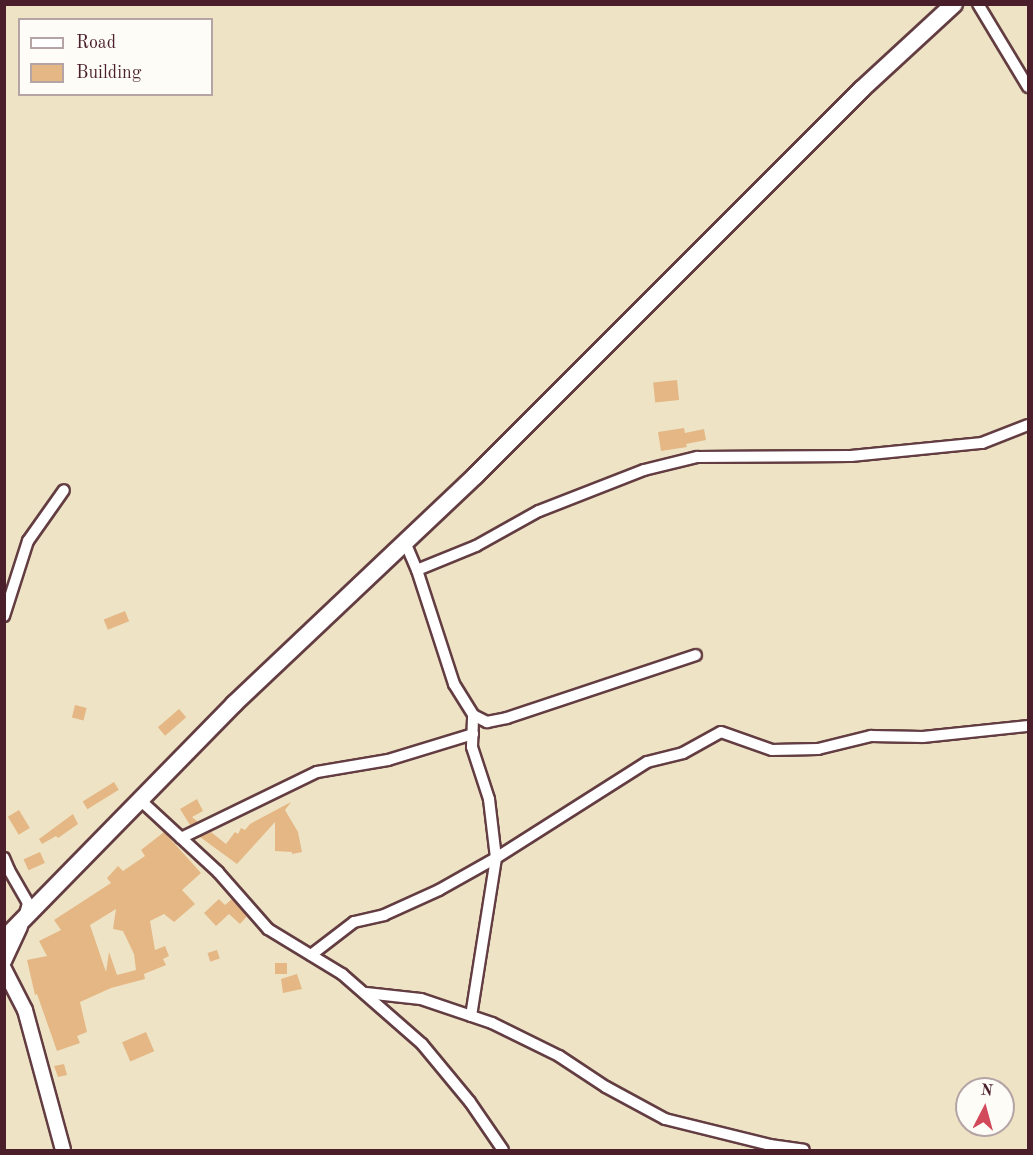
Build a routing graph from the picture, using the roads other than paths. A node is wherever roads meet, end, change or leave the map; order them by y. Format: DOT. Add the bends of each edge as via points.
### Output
graph roads {
  1 [pos="954,4"];
  2 [pos="978,4"];
  3 [pos="1029,87"];
  4 [pos="1029,425"];
  5 [pos="64,490"];
  6 [pos="405,542"];
  7 [pos="417,570"];
  8 [pos="4,616"];
  9 [pos="696,655"];
  10 [pos="473,715"];
  11 [pos="1029,726"];
  12 [pos="473,734"];
  13 [pos="139,799"];
  14 [pos="181,838"];
  15 [pos="4,858"];
  16 [pos="496,858"];
  17 [pos="7,871"];
  18 [pos="21,924"];
  19 [pos="4,939"];
  20 [pos="311,955"];
  21 [pos="4,962"];
  22 [pos="4,969"];
  23 [pos="366,993"];
  24 [pos="471,1016"];
  25 [pos="63,1150"];
  26 [pos="503,1150"];
  27 [pos="804,1150"];
  1 -- 6 [label="main road" via="862,89"];
  2 -- 3 [label="street"];
  4 -- 7 [label="street" via="982,443 851,456 697,457 644,471 539,511 476,546"];
  5 -- 8 [label="street" via="28,541"];
  6 -- 7 [label="street"];
  6 -- 13 [label="main road"];
  7 -- 10 [label="street" via="454,684"];
  9 -- 10 [label="street" via="507,718 487,722"];
  10 -- 12 [label="street"];
  11 -- 16 [label="street" via="924,738 871,736 818,749 772,750 721,732 683,753 647,762"];
  12 -- 14 [label="street" via="388,760 317,772"];
  12 -- 16 [label="street" via="472,747 489,799"];
  13 -- 14 [label="street"];
  13 -- 18 [label="main road"];
  14 -- 20 [label="street" via="218,872 268,929"];
  15 -- 17 [label="street"];
  16 -- 20 [label="street" via="384,915 354,922"];
  16 -- 24 [label="street"];
  17 -- 18 [label="street" via="28,903"];
  18 -- 19 [label="main road"];
  18 -- 21 [label="street"];
  20 -- 23 [label="street"];
  22 -- 25 [label="street" via="30,1027"];
  23 -- 24 [label="street" via="422,999"];
  23 -- 26 [label="street" via="422,1044"];
  24 -- 27 [label="street" via="559,1056 665,1119"];
}
